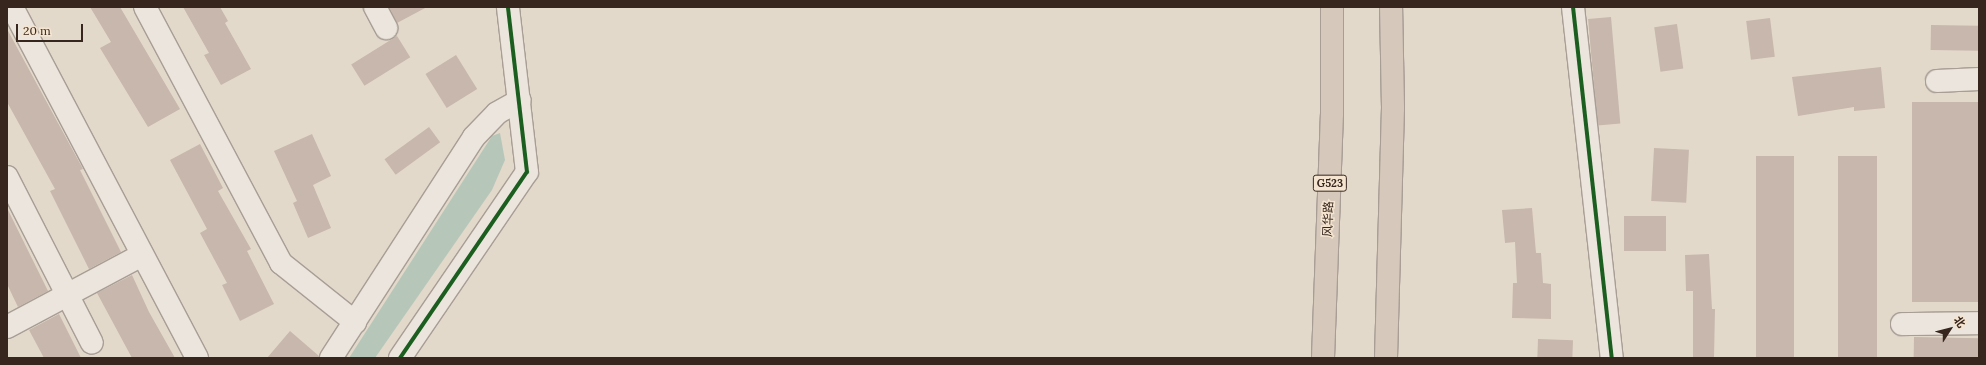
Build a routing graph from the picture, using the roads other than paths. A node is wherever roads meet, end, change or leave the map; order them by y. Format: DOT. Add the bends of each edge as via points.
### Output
graph roads {
  1 [pos="12,7"];
  2 [pos="145,7"];
  3 [pos="375,7"];
  4 [pos="508,7"];
  5 [pos="1332,7"];
  6 [pos="1391,7"];
  7 [pos="1573,7"];
  8 [pos="386,28"];
  9 [pos="1979,79"];
  10 [pos="1938,81"];
  11 [pos="520,100"];
  12 [pos="7,176"];
  13 [pos="142,255"];
  14 [pos="67,294"];
  15 [pos="355,322"];
  16 [pos="1979,323"];
  17 [pos="1902,324"];
  18 [pos="7,327"];
  19 [pos="92,343"];
  20 [pos="196,358"];
  21 [pos="331,358"];
  22 [pos="400,358"];
  23 [pos="1323,358"];
  24 [pos="1386,358"];
  25 [pos="1612,358"];
  1 -- 13 [label="street"];
  2 -- 15 [label="street" via="281,263"];
  3 -- 8 [label="street"];
  4 -- 11 [label="street"];
  5 -- 23 [label="highway, 风华路 / G523" via="1332,114"];
  6 -- 24 [label="highway" via="1393,108"];
  7 -- 25 [label="street"];
  9 -- 10 [label="street"];
  11 -- 15 [label="street" via="497,113 474,137"];
  11 -- 22 [label="street" via="527,172"];
  12 -- 14 [label="street"];
  13 -- 14 [label="street"];
  13 -- 20 [label="street"];
  14 -- 18 [label="street"];
  14 -- 19 [label="street"];
  15 -- 21 [label="street"];
  16 -- 17 [label="street"];
}
